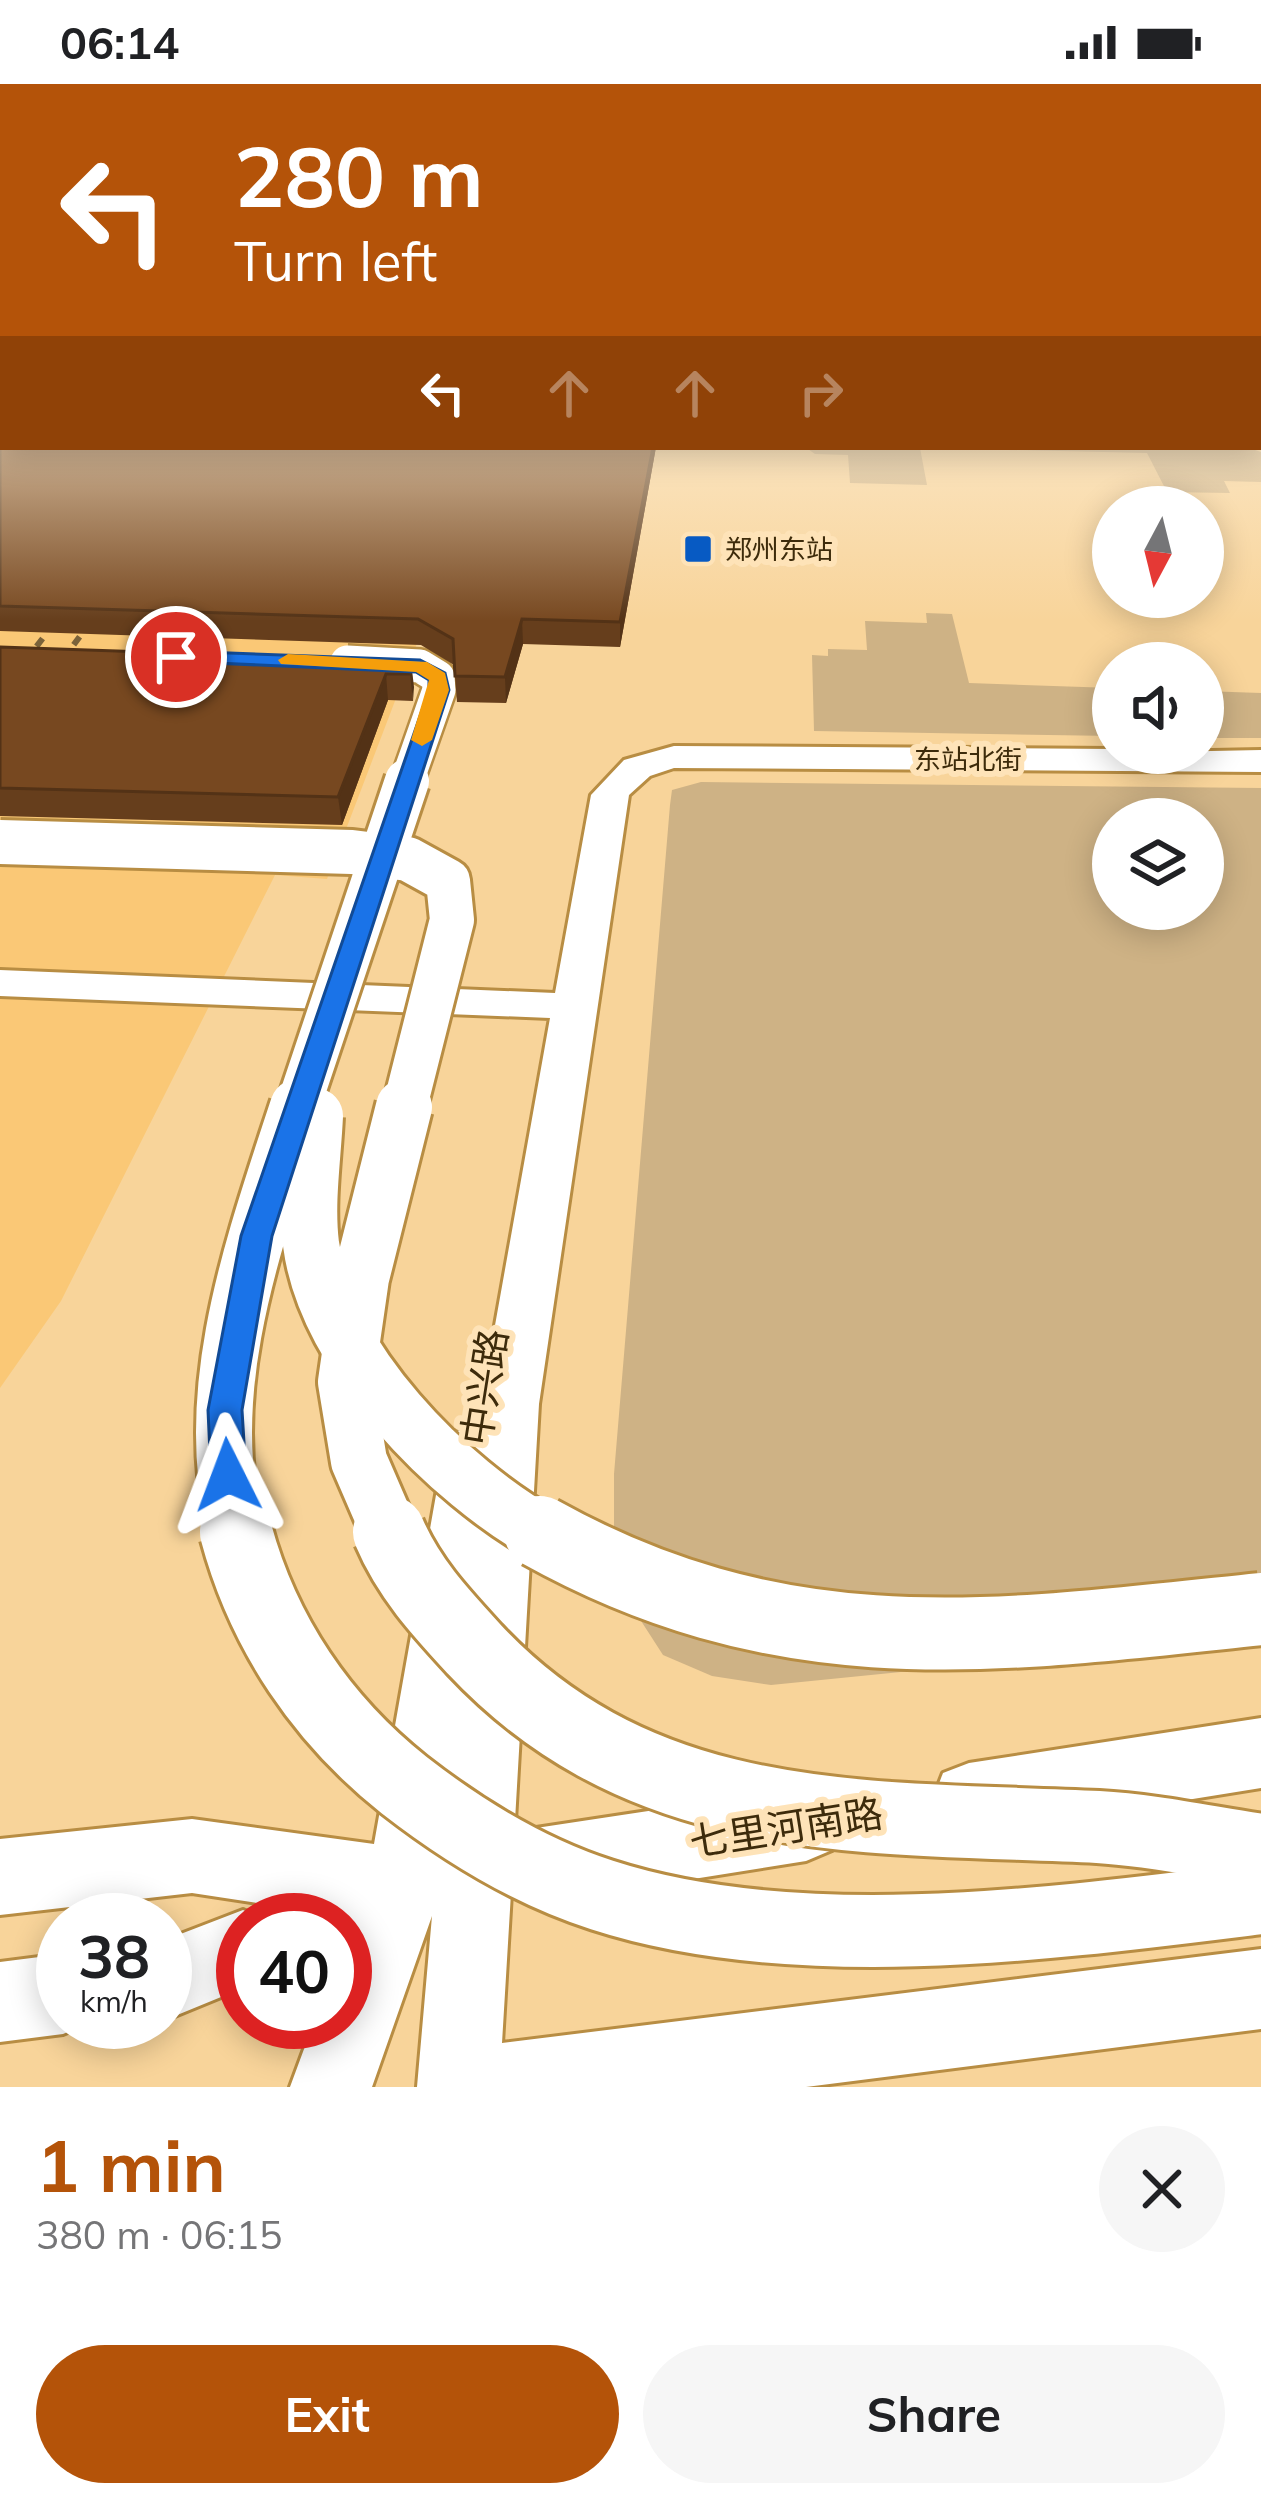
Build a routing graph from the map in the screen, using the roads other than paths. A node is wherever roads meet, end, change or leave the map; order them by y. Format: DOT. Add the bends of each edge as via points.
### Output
graph roads {
  1 [pos="302,660"];
  2 [pos="1092,745"];
  3 [pos="1224,746"];
  4 [pos="1261,746"];
  5 [pos="674,750"];
  6 [pos="1261,761"];
  7 [pos="0,842"];
  8 [pos="0,983"];
  9 [pos="546,1005"];
  10 [pos="318,1045"];
  11 [pos="1261,1609"];
  12 [pos="1261,1754"];
  13 [pos="1261,1850"];
  14 [pos="476,1875"];
  15 [pos="0,1877"];
  16 [pos="404,1886"];
  17 [pos="372,1898"];
  18 [pos="1261,1898"];
  19 [pos="1261,1989"];
  20 [pos="36,1997"];
  21 [pos="0,2002"];
  22 [pos="331,2087"];
  23 [pos="458,2087"];
  24 [pos="483,2087"];
  1 -- 10 [label="street, bridge" via="420,666 438,677 439,690"];
  2 -- 5 [label="street, 东站北街"];
  3 -- 4 [label="street"];
  5 -- 6 [label="street, 东站北街"];
  5 -- 9 [label="street, 中兴路" via="614,751 586,771"];
  5 -- 14 [label="street, 中兴路" via="632,769 610,795 509,1404"];
  7 -- 13 [label="street, bridge" via="352,852 408,859 448,880 452,920 361,1278 346,1382 359,1461 400,1557 425,1596 547,1715 661,1777 788,1808 953,1825 1102,1827"];
  8 -- 9 [label="street"];
  9 -- 16 [label="street, 中兴路"];
  10 -- 11 [label="street, bridge" via="306,1211 321,1285 395,1417 511,1519 581,1558 713,1607 805,1626 987,1636"];
  10 -- 18 [label="street, bridge" via="256,1236 225,1410 228,1475 234,1540 273,1637 374,1763 487,1846 653,1910 776,1926 909,1927 1102,1918"];
  12 -- 14 [label="street, 七里河南路"];
  14 -- 16 [label="street, 七里河南路"];
  14 -- 23 [label="street, 中兴路"];
  15 -- 16 [label="street" via="192,1856"];
  16 -- 17 [label="street, 七里河南路"];
  16 -- 22 [label="street, 中兴路"];
  19 -- 24 [label="street"];
  20 -- 21 [label="street"];
}
